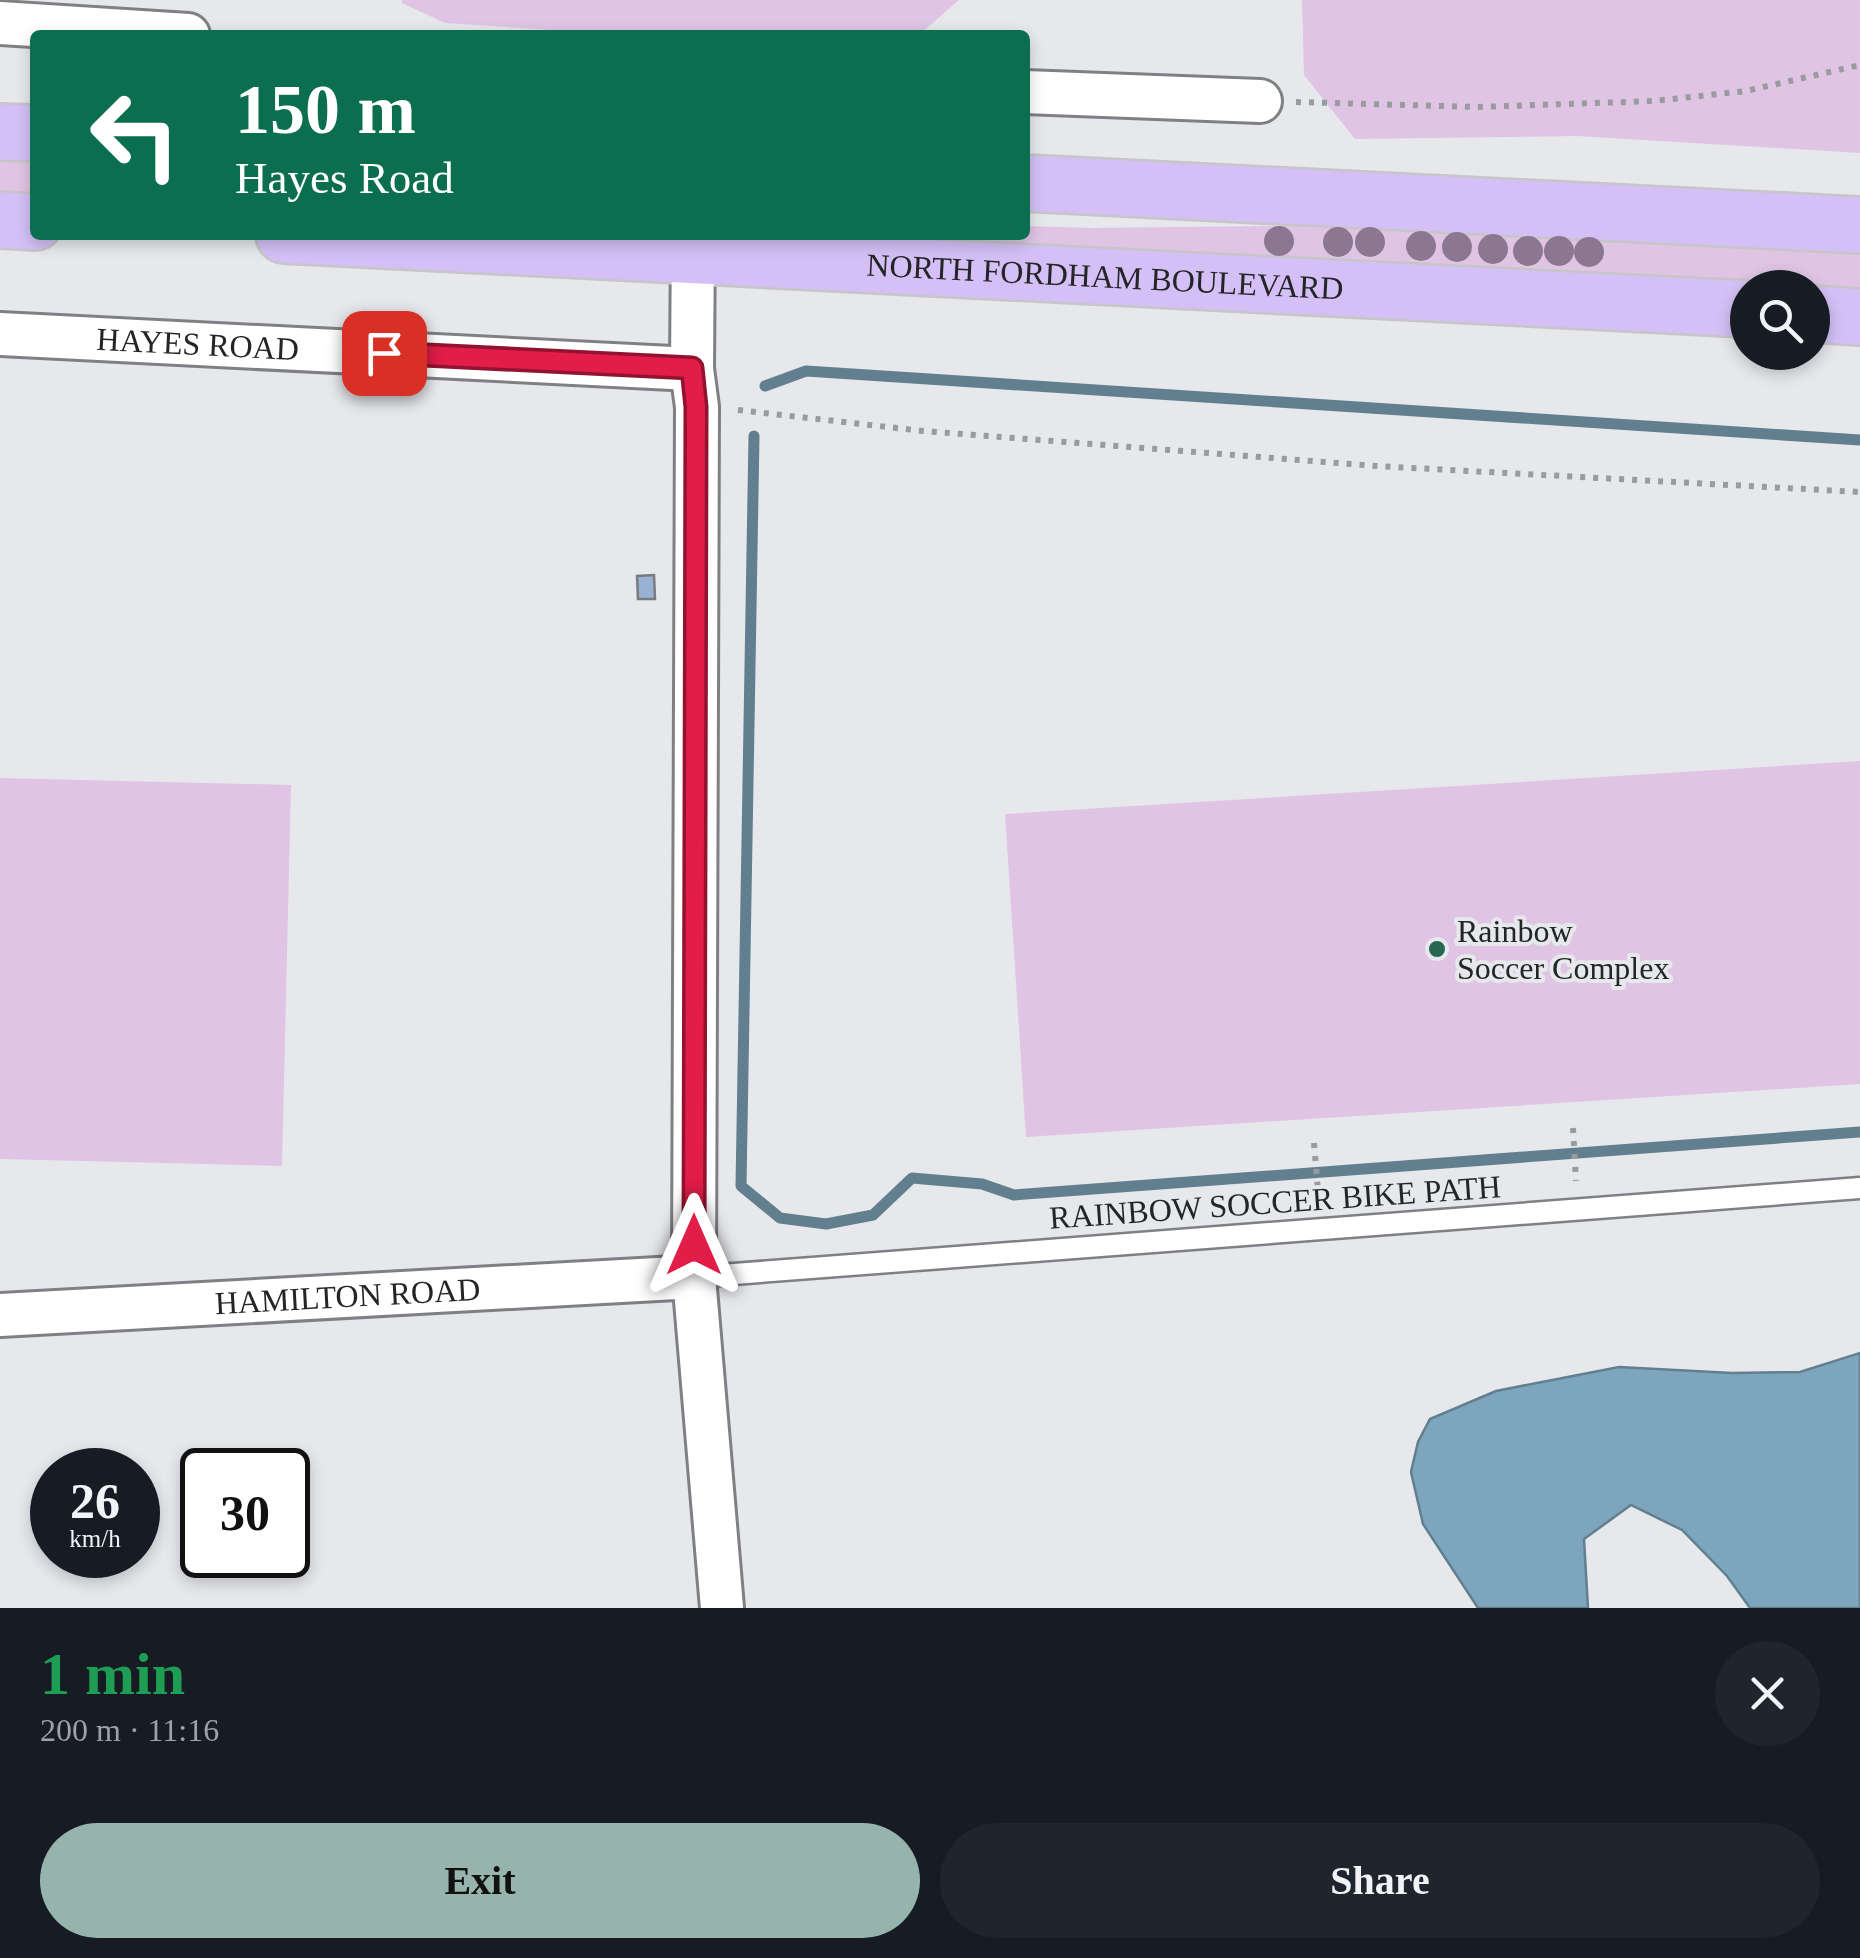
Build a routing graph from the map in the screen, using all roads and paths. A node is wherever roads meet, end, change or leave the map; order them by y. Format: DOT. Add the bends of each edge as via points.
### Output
graph roads {
  1 [pos="0,23"];
  2 [pos="110,30"];
  3 [pos="1860,65"];
  4 [pos="1030,92"];
  5 [pos="1260,101"];
  6 [pos="0,132"];
  7 [pos="30,133"];
  8 [pos="1030,184"];
  9 [pos="0,220"];
  10 [pos="30,222"];
  11 [pos="1860,224"];
  12 [pos="488,240"];
  13 [pos="693,245"];
  14 [pos="1730,309"];
  15 [pos="1830,315"];
  16 [pos="1860,317"];
  17 [pos="0,334"];
  18 [pos="694,388"];
  19 [pos="1860,492"];
  20 [pos="1573,1128"];
  21 [pos="1314,1143"];
  22 [pos="1575,1168"];
  23 [pos="1317,1183"];
  24 [pos="1860,1188"];
  25 [pos="694,1277"];
  26 [pos="0,1315"];
  27 [pos="722,1608"];
  1 -- 2 [label="street"];
  3 -- 5 [label="path" via="1746,91 1654,102 1478,107"];
  4 -- 5 [label="street"];
  6 -- 7 [label="highway"];
  8 -- 11 [label="highway"];
  9 -- 10 [label="highway"];
  12 -- 13 [label="highway, NORTH FORDHAM BOULEVARD"];
  13 -- 14 [label="highway, NORTH FORDHAM BOULEVARD"];
  13 -- 18 [label="street"];
  15 -- 16 [label="highway"];
  17 -- 18 [label="street, HAYES ROAD"];
  18 -- 19 [label="path" via="923,431 1376,466"];
  18 -- 25 [label="street"];
  20 -- 22 [label="path"];
  21 -- 23 [label="path"];
  24 -- 25 [label="lane, RAINBOW SOCCER BIKE PATH"];
  25 -- 26 [label="street, HAMILTON ROAD"];
  25 -- 27 [label="street"];
}
